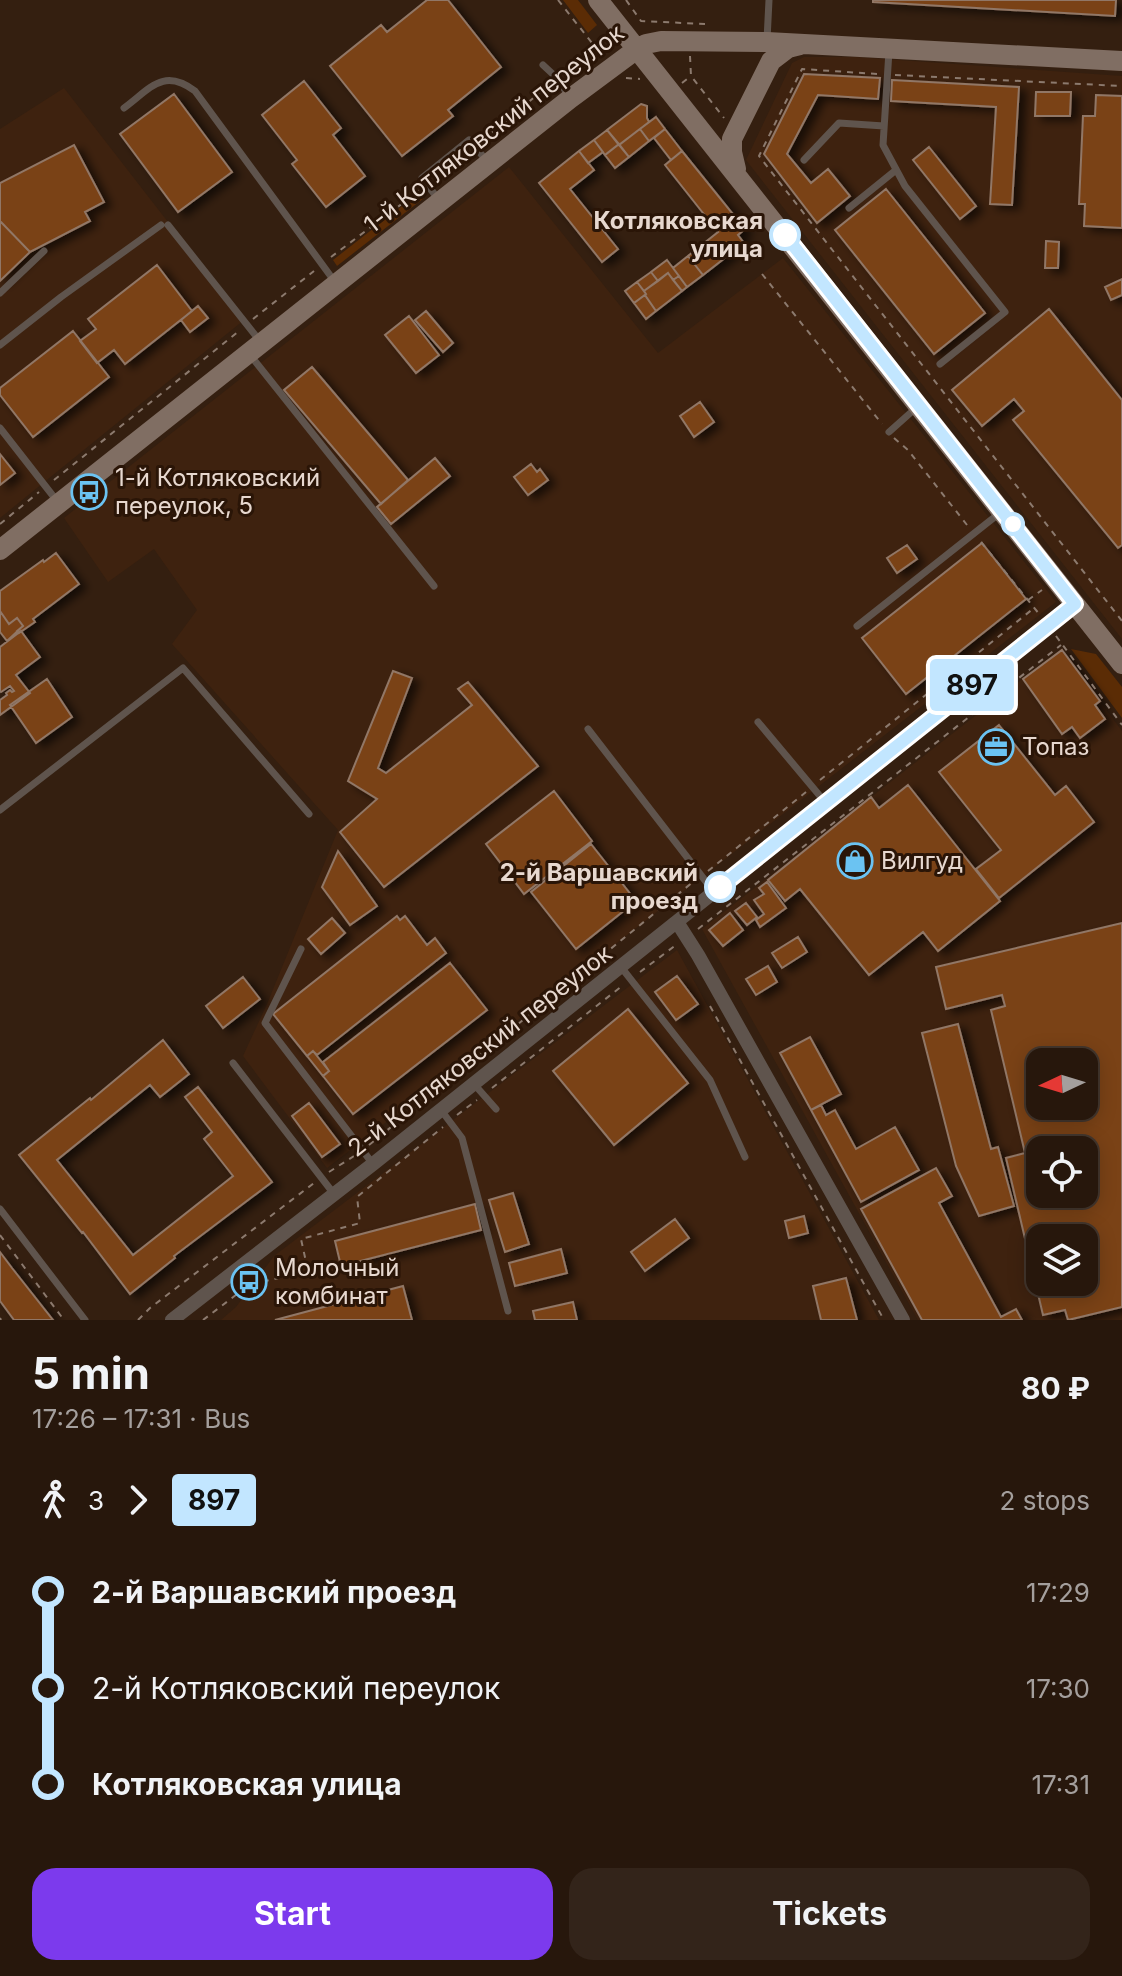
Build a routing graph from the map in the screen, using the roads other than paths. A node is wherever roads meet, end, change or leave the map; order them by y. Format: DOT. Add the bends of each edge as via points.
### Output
graph roads {
  1 [pos="598,0"];
  2 [pos="769,0"];
  3 [pos="767,42"];
  4 [pos="812,44"];
  5 [pos="889,48"];
  6 [pos="637,49"];
  7 [pos="1122,61"];
  8 [pos="543,65"];
  9 [pos="571,98"];
  10 [pos="124,108"];
  11 [pos="884,126"];
  12 [pos="476,132"];
  13 [pos="469,140"];
  14 [pos="804,160"];
  15 [pos="489,163"];
  16 [pos="896,170"];
  17 [pos="739,176"];
  18 [pos="440,202"];
  19 [pos="849,208"];
  20 [pos="44,251"];
  21 [pos="336,284"];
  22 [pos="0,293"];
  23 [pos="0,345"];
  24 [pos="254,347"];
  25 [pos="940,364"];
  26 [pos="919,406"];
  27 [pos="0,428"];
  28 [pos="889,432"];
  29 [pos="59,503"];
  30 [pos="1002,511"];
  31 [pos="0,550"];
  32 [pos="434,586"];
  33 [pos="1075,604"];
  34 [pos="857,626"];
  35 [pos="1122,664"];
  36 [pos="758,722"];
  37 [pos="588,729"];
  38 [pos="825,802"];
  39 [pos="0,810"];
  40 [pos="309,814"];
  41 [pos="714,892"];
  42 [pos="677,922"];
  43 [pos="301,949"];
  44 [pos="626,973"];
  45 [pos="233,1063"];
  46 [pos="478,1090"];
  47 [pos="496,1109"];
  48 [pos="445,1116"];
  49 [pos="745,1157"];
  50 [pos="373,1164"];
  51 [pos="334,1194"];
  52 [pos="0,1209"];
  53 [pos="508,1311"];
  54 [pos="188,1315"];
  55 [pos="85,1320"];
  56 [pos="172,1320"];
  57 [pos="903,1320"];
  1 -- 6 [label="street"];
  2 -- 3 [label="lane"];
  3 -- 4 [label="street, 1-й Котляковский переулок"];
  3 -- 6 [label="street, 1-й Котляковский переулок" via="661,41"];
  4 -- 5 [label="street, 1-й Котляковский переулок"];
  4 -- 17 [label="street" via="788,48 771,61 732,139"];
  5 -- 7 [label="street, 1-й Котляковский переулок"];
  5 -- 11 [label="lane"];
  6 -- 9 [label="street, 1-й Котляковский переулок"];
  6 -- 17 [label="street"];
  8 -- 9 [label="lane"];
  9 -- 15 [label="street, 1-й Котляковский переулок"];
  10 -- 21 [label="lane" via="169,79 195,91"];
  11 -- 14 [label="lane" via="839,123"];
  11 -- 16 [label="lane" via="883,145"];
  12 -- 13 [label="lane"];
  13 -- 15 [label="lane"];
  13 -- 18 [label="lane" via="422,178"];
  15 -- 18 [label="street, 1-й Котляковский переулок"];
  16 -- 19 [label="lane"];
  16 -- 25 [label="lane" via="1005,312"];
  17 -- 26 [label="street"];
  18 -- 21 [label="street, 1-й Котляковский переулок"];
  20 -- 22 [label="lane"];
  21 -- 24 [label="street, 1-й Котляковский переулок"];
  23 -- 24 [label="lane" via="165,225"];
  24 -- 29 [label="street, 1-й Котляковский переулок"];
  24 -- 32 [label="lane"];
  26 -- 28 [label="lane"];
  26 -- 30 [label="street"];
  27 -- 29 [label="lane"];
  29 -- 31 [label="street, 1-й Котляковский переулок"];
  30 -- 33 [label="street"];
  30 -- 34 [label="lane"];
  33 -- 35 [label="street"];
  33 -- 38 [label="street, 2-й Котляковский переулок"];
  36 -- 38 [label="lane"];
  37 -- 41 [label="lane"];
  38 -- 41 [label="street, 2-й Котляковский переулок"];
  39 -- 40 [label="lane" via="183,668"];
  41 -- 42 [label="street, 2-й Котляковский переулок"];
  42 -- 44 [label="street, 2-й Котляковский переулок"];
  42 -- 57 [label="street"];
  43 -- 50 [label="lane" via="265,1023"];
  44 -- 46 [label="street, 2-й Котляковский переулок"];
  44 -- 49 [label="lane" via="710,1080"];
  45 -- 51 [label="lane"];
  46 -- 47 [label="lane"];
  46 -- 48 [label="street, 2-й Котляковский переулок"];
  48 -- 50 [label="street, 2-й Котляковский переулок"];
  48 -- 53 [label="lane" via="462,1138"];
  50 -- 51 [label="street, 2-й Котляковский переулок"];
  51 -- 54 [label="street, 2-й Котляковский переулок"];
  52 -- 55 [label="lane"];
  54 -- 56 [label="street, 2-й Котляковский переулок"];
}
